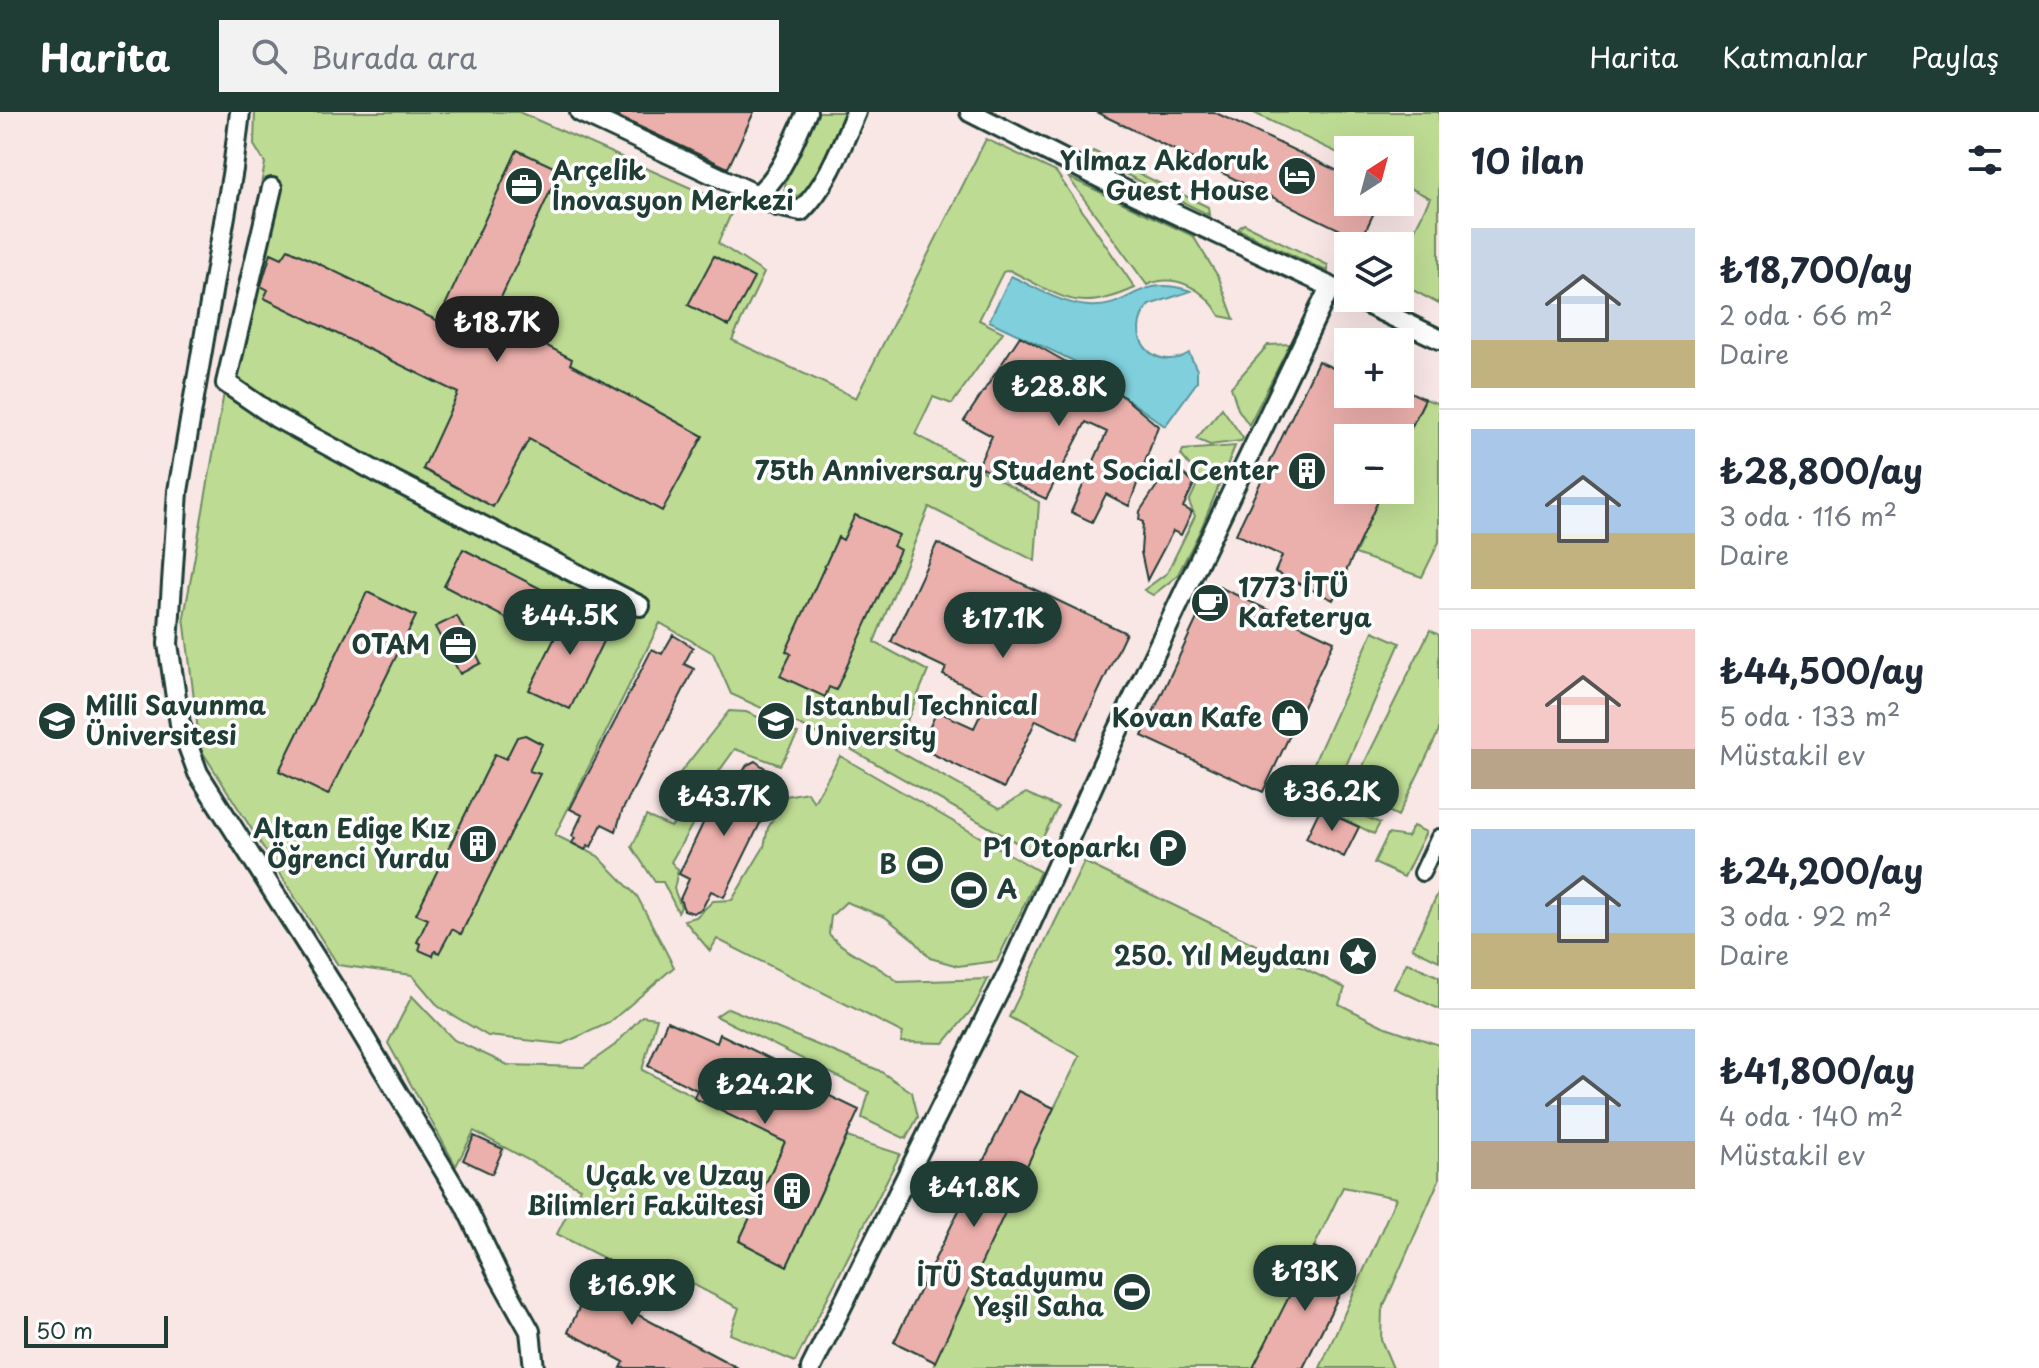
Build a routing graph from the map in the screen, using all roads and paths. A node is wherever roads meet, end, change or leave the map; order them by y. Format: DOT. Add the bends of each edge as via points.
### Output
graph roads {
  1 [pos="240,112"];
  2 [pos="580,112"];
  3 [pos="807,112"];
  4 [pos="856,112"];
  5 [pos="980,114"];
  6 [pos="272,188"];
  7 [pos="757,195"];
  8 [pos="1330,287"];
  9 [pos="1334,289"];
  10 [pos="1383,312"];
  11 [pos="1439,339"];
  12 [pos="640,606"];
  13 [pos="1439,837"];
  14 [pos="1422,873"];
  15 [pos="534,1368"];
  16 [pos="811,1368"];
  1 -- 15 [label="street" via="178,491 168,644 180,724 198,773 465,1205 530,1331"];
  2 -- 7 [label="street"];
  3 -- 7 [label="street" via="783,165"];
  4 -- 7 [label="street" via="832,166 801,211"];
  5 -- 8 [label="street" via="1114,185"];
  6 -- 12 [label="street" via="226,383 277,418 377,472"];
  8 -- 9 [label="street"];
  8 -- 16 [label="street" via="1011,967"];
  10 -- 11 [label="street"];
  13 -- 14 [label="street"];
}
